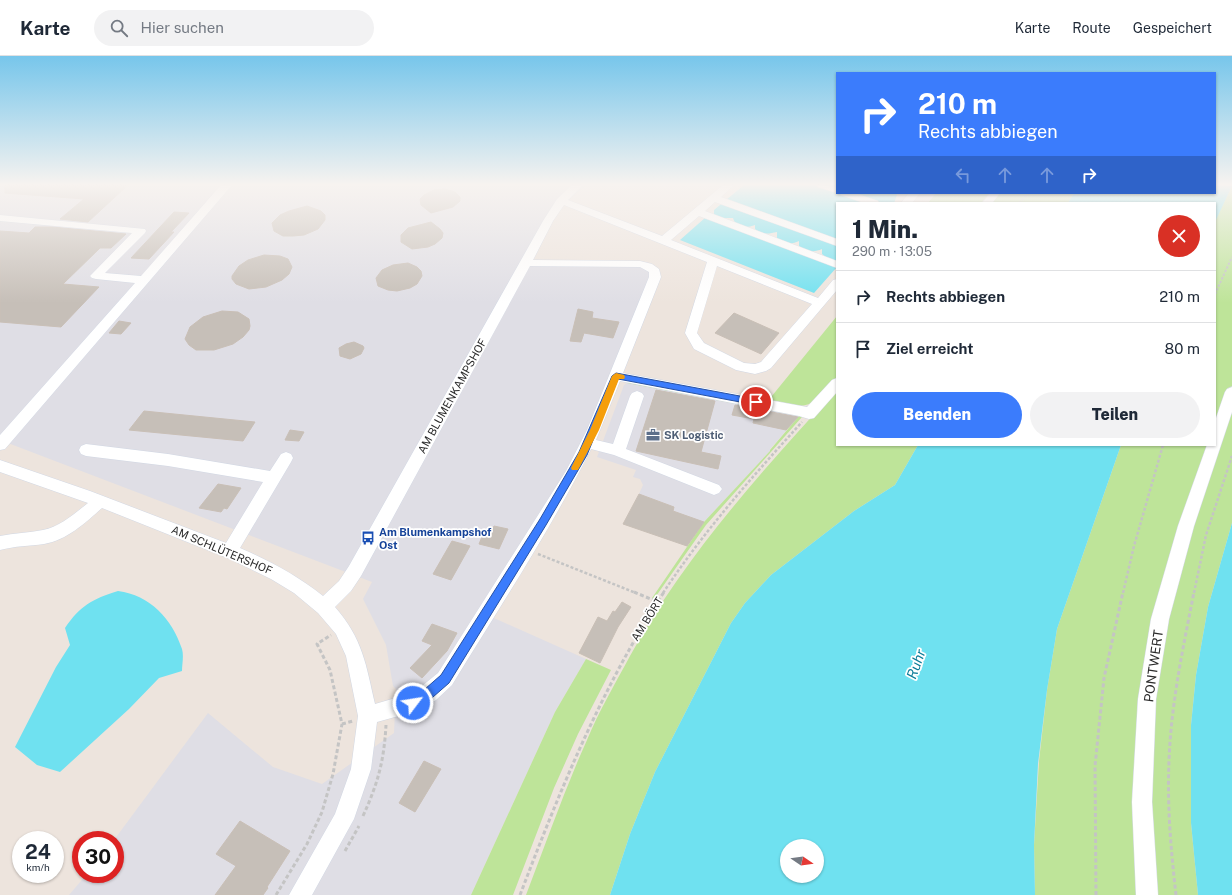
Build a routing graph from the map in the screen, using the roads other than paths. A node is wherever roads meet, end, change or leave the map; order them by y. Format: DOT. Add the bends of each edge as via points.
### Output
graph roads {
  1 [pos="62,224"];
  2 [pos="193,224"];
  3 [pos="546,224"];
  4 [pos="622,224"];
  5 [pos="683,224"];
  6 [pos="730,224"];
  7 [pos="785,224"];
  8 [pos="664,240"];
  9 [pos="836,243"];
  10 [pos="713,260"];
  11 [pos="526,262"];
  12 [pos="836,264"];
  13 [pos="144,280"];
  14 [pos="836,284"];
  15 [pos="820,303"];
  16 [pos="616,376"];
  17 [pos="836,384"];
  18 [pos="1232,392"];
  19 [pos="637,396"];
  20 [pos="1216,439"];
  21 [pos="588,443"];
  22 [pos="0,444"];
  23 [pos="1214,446"];
  24 [pos="86,450"];
  25 [pos="618,450"];
  26 [pos="286,458"];
  27 [pos="0,466"];
  28 [pos="274,478"];
  29 [pos="714,489"];
  30 [pos="100,501"];
  31 [pos="0,543"];
  32 [pos="229,552"];
  33 [pos="324,607"];
  34 [pos="368,716"];
  35 [pos="300,895"];
  36 [pos="1147,895"];
  1 -- 13 [label="street" via="141,232 96,276"];
  2 -- 13 [label="street"];
  3 -- 11 [label="street, AM BLUMENKAMPSHOF"];
  4 -- 8 [label="street"];
  5 -- 8 [label="street"];
  6 -- 12 [label="street"];
  7 -- 9 [label="street"];
  8 -- 10 [label="street"];
  10 -- 15 [label="street"];
  10 -- 15 [label="street" via="692,333 699,346 741,367 755,369 766,365"];
  11 -- 16 [label="street" via="640,264 655,271 655,277"];
  11 -- 33 [label="street, AM BLUMENKAMPSHOF" via="355,571 345,586"];
  13 -- 22 [label="street"];
  14 -- 15 [label="street"];
  16 -- 17 [label="street" via="809,414"];
  16 -- 21 [label="street"];
  18 -- 20 [label="street"];
  19 -- 25 [label="street"];
  21 -- 25 [label="street"];
  21 -- 34 [label="street" via="571,475 445,679 413,703"];
  23 -- 36 [label="street, PONTWERT" via="1186,526 1160,619 1147,699 1142,802"];
  24 -- 28 [label="street" via="168,460"];
  25 -- 29 [label="street" via="630,458"];
  26 -- 28 [label="street"];
  27 -- 30 [label="street, AM SCHLÜTERSHOF"];
  28 -- 32 [label="street"];
  30 -- 31 [label="street" via="65,529 46,537"];
  30 -- 32 [label="street, AM SCHLÜTERSHOF"];
  32 -- 33 [label="street, AM SCHLÜTERSHOF" via="277,574"];
  33 -- 34 [label="street, AM SCHLÜTERSHOF" via="342,628 355,654"];
  34 -- 35 [label="street, AM SCHLÜTERSHOF" via="361,769 344,819"];
}
